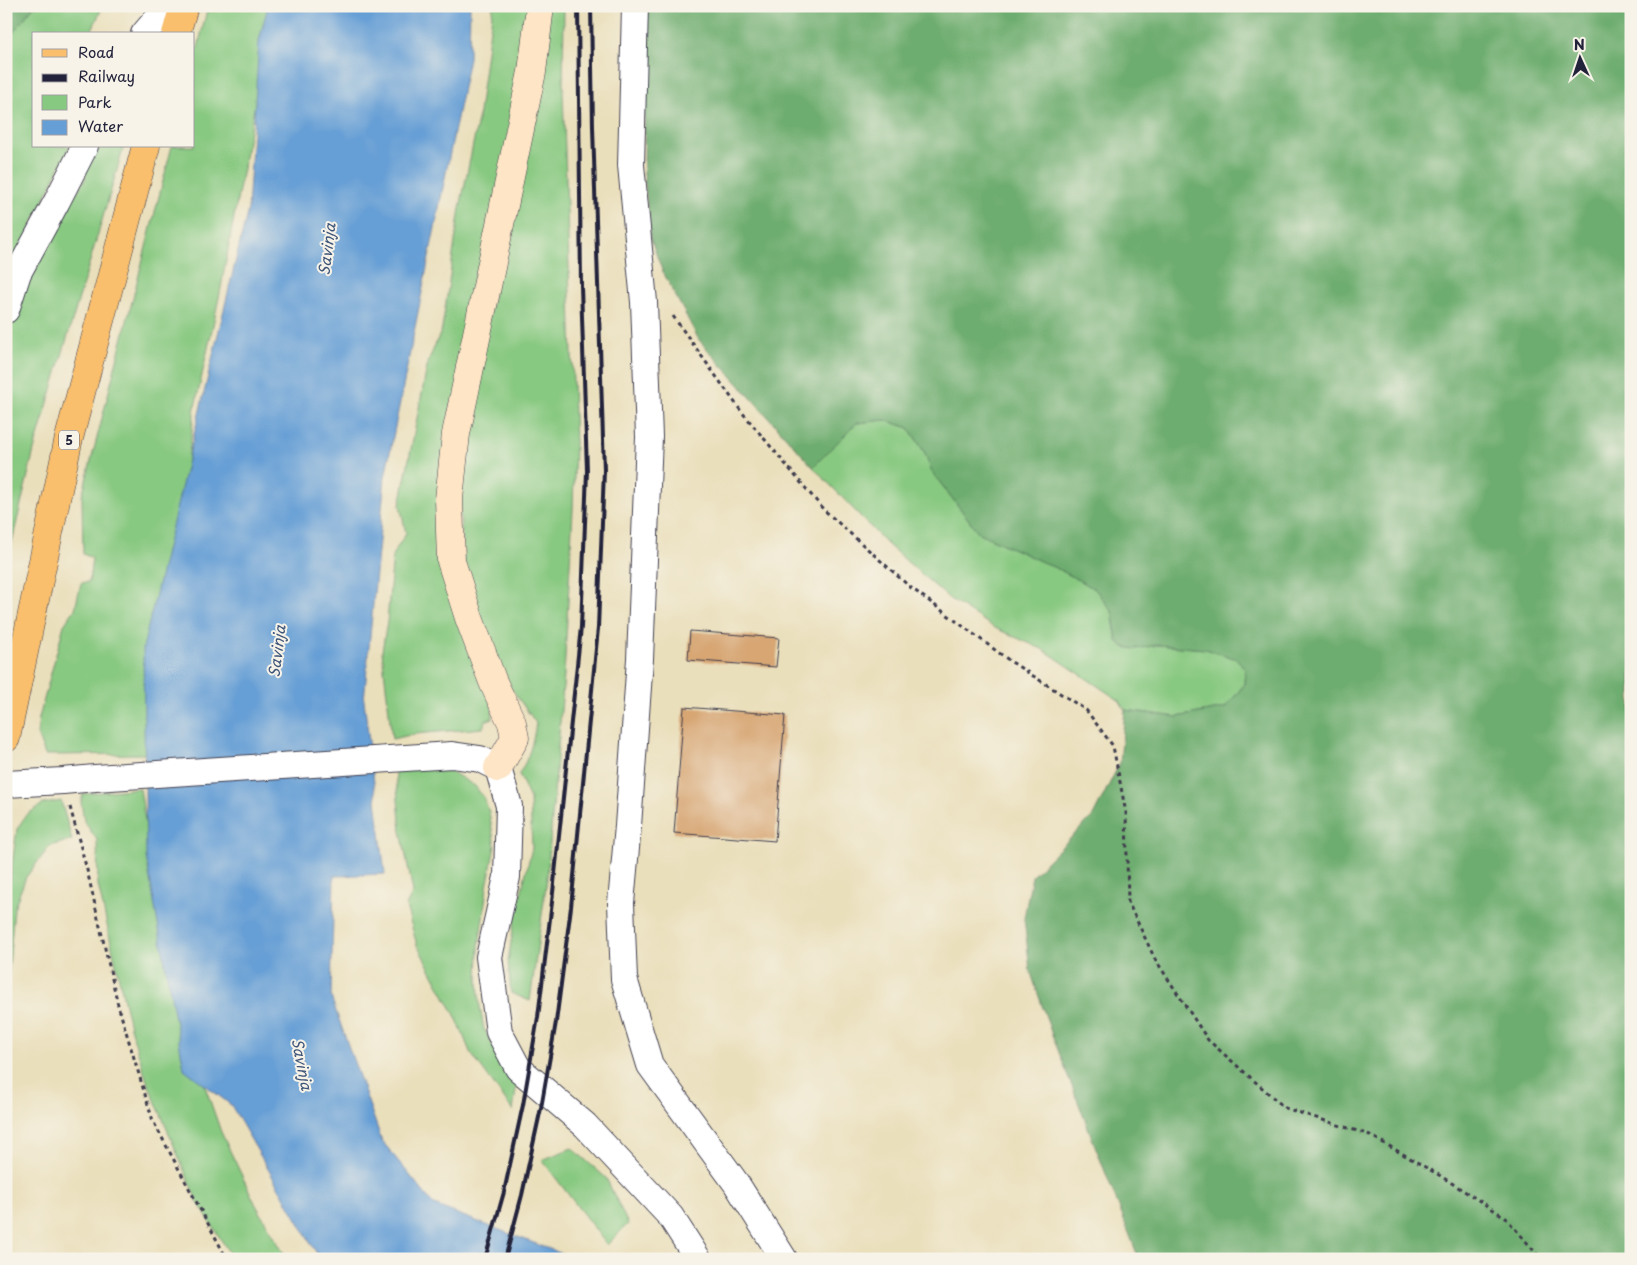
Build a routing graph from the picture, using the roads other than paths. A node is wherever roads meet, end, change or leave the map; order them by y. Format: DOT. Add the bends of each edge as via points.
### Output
graph roads {
  1 [pos="168,6"];
  2 [pos="184,6"];
  3 [pos="540,6"];
  4 [pos="635,6"];
  5 [pos="146,32"];
  6 [pos="177,32"];
  7 [pos="84,148"];
  8 [pos="145,148"];
  9 [pos="6,310"];
  10 [pos="6,738"];
  11 [pos="498,768"];
  12 [pos="6,784"];
  13 [pos="698,1259"];
  14 [pos="784,1259"];
  1 -- 5 [label="street"];
  2 -- 6 [label="main road"];
  3 -- 11 [label="street" via="532,72 456,434 449,499 451,561 468,618 512,723 515,738"];
  4 -- 14 [label="street" via="631,165 644,302 649,437 640,658 620,903 624,979 650,1065 736,1183"];
  7 -- 9 [label="street" via="18,273"];
  8 -- 10 [label="main road, 5" via="68,442"];
  11 -- 12 [label="street" via="480,759 452,755"];
  11 -- 13 [label="street" via="509,806 507,876 489,957 499,1032 518,1068 584,1125 671,1217"];
}
